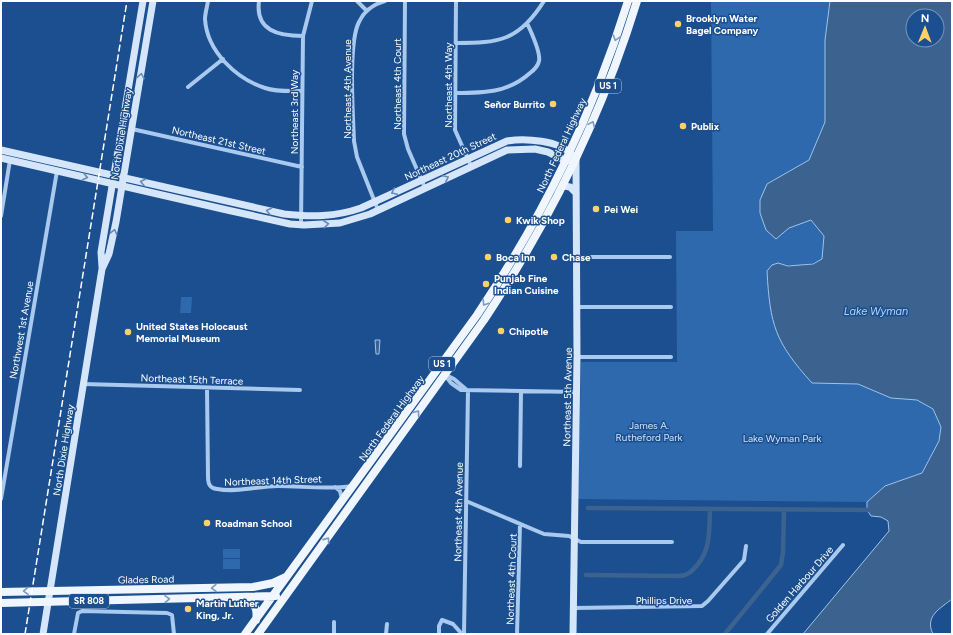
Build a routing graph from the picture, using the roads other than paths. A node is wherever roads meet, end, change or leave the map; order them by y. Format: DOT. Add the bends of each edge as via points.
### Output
graph roads {
  1 [pos="144,1"];
  2 [pos="153,1"];
  3 [pos="208,1"];
  4 [pos="259,1"];
  5 [pos="312,1"];
  6 [pos="357,1"];
  7 [pos="385,1"];
  8 [pos="405,1"];
  9 [pos="456,1"];
  10 [pos="544,1"];
  11 [pos="628,1"];
  12 [pos="637,1"];
  13 [pos="367,11"];
  14 [pos="527,23"];
  15 [pos="303,36"];
  16 [pos="456,43"];
  17 [pos="136,49"];
  18 [pos="145,50"];
  19 [pos="222,59"];
  20 [pos="188,88"];
  21 [pos="302,91"];
  22 [pos="455,93"];
  23 [pos="132,129"];
  24 [pos="525,139"];
  25 [pos="525,148"];
  26 [pos="1,150"];
  27 [pos="571,153"];
  28 [pos="32,157"];
  29 [pos="1,158"];
  30 [pos="468,158"];
  31 [pos="10,160"];
  32 [pos="576,160"];
  33 [pos="566,161"];
  34 [pos="18,162"];
  35 [pos="58,163"];
  36 [pos="471,166"];
  37 [pos="302,167"];
  38 [pos="57,171"];
  39 [pos="115,176"];
  40 [pos="124,178"];
  41 [pos="421,180"];
  42 [pos="114,184"];
  43 [pos="123,186"];
  44 [pos="564,186"];
  45 [pos="425,188"];
  46 [pos="192,193"];
  47 [pos="576,193"];
  48 [pos="191,202"];
  49 [pos="374,202"];
  50 [pos="378,210"];
  51 [pos="1,216"];
  52 [pos="301,216"];
  53 [pos="301,225"];
  54 [pos="532,237"];
  55 [pos="577,257"];
  56 [pos="670,257"];
  57 [pos="509,266"];
  58 [pos="102,269"];
  59 [pos="510,282"];
  60 [pos="577,307"];
  61 [pos="671,307"];
  62 [pos="481,318"];
  63 [pos="578,357"];
  64 [pos="671,357"];
  65 [pos="446,359"];
  66 [pos="437,371"];
  67 [pos="445,375"];
  68 [pos="83,384"];
  69 [pos="436,387"];
  70 [pos="207,388"];
  71 [pos="300,390"];
  72 [pos="468,391"];
  73 [pos="521,392"];
  74 [pos="577,392"];
  75 [pos="520,466"];
  76 [pos="355,485"];
  77 [pos="335,486"];
  78 [pos="344,499"];
  79 [pos="1,500"];
  80 [pos="466,501"];
  81 [pos="349,507"];
  82 [pos="520,524"];
  83 [pos="575,539"];
  84 [pos="672,542"];
  85 [pos="843,545"];
  86 [pos="746,546"];
  87 [pos="287,578"];
  88 [pos="253,587"];
  89 [pos="51,591"];
  90 [pos="1,592"];
  91 [pos="288,594"];
  92 [pos="274,597"];
  93 [pos="244,598"];
  94 [pos="1,602"];
  95 [pos="49,602"];
  96 [pos="574,608"];
  97 [pos="274,613"];
  98 [pos="256,620"];
  99 [pos="334,622"];
  100 [pos="386,624"];
  101 [pos="43,634"];
  102 [pos="74,634"];
  103 [pos="174,634"];
  104 [pos="245,634"];
  105 [pos="258,634"];
  106 [pos="334,634"];
  107 [pos="386,634"];
  108 [pos="439,634"];
  109 [pos="463,634"];
  110 [pos="517,634"];
  111 [pos="573,634"];
  112 [pos="767,634"];
  1 -- 17 [label="street, North Dixie Highway"];
  2 -- 18 [label="street, North Dixie Highway"];
  3 -- 19 [label="street" via="205,19 207,30"];
  4 -- 15 [label="street" via="259,11 268,28 280,35"];
  5 -- 15 [label="street, Northeast 3rd Way"];
  6 -- 13 [label="street"];
  7 -- 13 [label="street"];
  8 -- 41 [label="street, Northeast 4th Court" via="404,134"];
  9 -- 16 [label="street, Northeast 4th Way"];
  10 -- 14 [label="street"];
  11 -- 27 [label="main road, North Federal Highway / US 1, one-way" via="600,83"];
  32 -- 12 [label="main road, North Federal Highway / US 1, one-way" via="612,77"];
  13 -- 49 [label="street, Northeast 4th Avenue" via="360,20 354,43 354,135 357,157"];
  14 -- 16 [label="street" via="512,35 496,42"];
  14 -- 22 [label="street" via="539,55 538,64 532,70 519,82 503,89 486,93"];
  15 -- 21 [label="street, Northeast 3rd Way"];
  16 -- 22 [label="street, Northeast 4th Way"];
  17 -- 18 [label="street"];
  17 -- 39 [label="street, North Dixie Highway"];
  23 -- 18 [label="street, North Dixie Highway, one-way"];
  19 -- 20 [label="street"];
  19 -- 21 [label="street" via="236,73 266,88"];
  21 -- 37 [label="street, Northeast 3rd Way"];
  22 -- 30 [label="street, Northeast 4th Way" via="455,130"];
  23 -- 37 [label="street, Northeast 21st Street"];
  23 -- 40 [label="street, North Dixie Highway"];
  24 -- 25 [label="street"];
  24 -- 27 [label="street, Northeast 20th Street" via="546,142"];
  24 -- 30 [label="street, Northeast 20th Street" via="500,143"];
  25 -- 33 [label="street, Northeast 20th Street" via="542,150"];
  25 -- 36 [label="street, Northeast 20th Street" via="502,152"];
  26 -- 28 [label="street, Northeast 20th Street"];
  27 -- 32 [label="street"];
  27 -- 33 [label="main road, North Federal Highway / US 1"];
  28 -- 34 [label="street"];
  28 -- 35 [label="street, Northeast 20th Street"];
  29 -- 31 [label="street, Northeast 20th Street"];
  30 -- 36 [label="street, Northeast 4th Way"];
  30 -- 41 [label="street, Northeast 20th Street"];
  31 -- 34 [label="street, Northeast 20th Street"];
  31 -- 51 [label="street"];
  32 -- 33 [label="street"];
  32 -- 44 [label="main road, North Federal Highway / US 1"];
  32 -- 47 [label="street, Northeast 5th Avenue"];
  33 -- 54 [label="main road, North Federal Highway / US 1"];
  34 -- 38 [label="street, Northeast 20th Street"];
  35 -- 38 [label="street, Northwest 1st Avenue"];
  35 -- 39 [label="street, Northeast 20th Street"];
  45 -- 36 [label="street, Northeast 20th Street, one-way"];
  37 -- 52 [label="street, Northeast 3rd Way"];
  38 -- 42 [label="street, Northeast 20th Street, one-way"];
  38 -- 79 [label="street, Northwest 1st Avenue"];
  39 -- 40 [label="street, Northeast 20th Street"];
  39 -- 42 [label="street, North Dixie Highway"];
  40 -- 43 [label="street, North Dixie Highway"];
  46 -- 40 [label="street, Northeast 20th Street, one-way"];
  41 -- 45 [label="street, Northeast 4th Court"];
  41 -- 49 [label="street, Northeast 20th Street, one-way"];
  42 -- 43 [label="street, Northeast 20th Street"];
  42 -- 58 [label="street, North Dixie Highway" via="101,252"];
  43 -- 48 [label="street, Northeast 20th Street"];
  58 -- 43 [label="street, North Dixie Highway, one-way" via="109,254"];
  44 -- 47 [label="street" via="570,186"];
  44 -- 54 [label="main road, North Federal Highway / US 1"];
  45 -- 50 [label="street, Northeast 20th Street"];
  46 -- 48 [label="street"];
  52 -- 46 [label="street, Northeast 20th Street, one-way"];
  47 -- 55 [label="street, Northeast 5th Avenue"];
  48 -- 53 [label="street, Northeast 20th Street"];
  49 -- 50 [label="street, Northeast 4th Avenue"];
  49 -- 52 [label="street, Northeast 20th Street" via="338,214"];
  53 -- 50 [label="street, Northeast 20th Street, one-way" via="340,223"];
  52 -- 53 [label="street, Northeast 3rd Way"];
  54 -- 57 [label="main road, North Federal Highway / US 1"];
  54 -- 59 [label="main road, North Federal Highway / US 1"];
  55 -- 56 [label="street"];
  55 -- 60 [label="street, Northeast 5th Avenue"];
  57 -- 59 [label="main road"];
  57 -- 62 [label="main road, North Federal Highway / US 1, one-way"];
  58 -- 68 [label="street, North Dixie Highway"];
  59 -- 62 [label="main road, North Federal Highway / US 1"];
  60 -- 61 [label="street"];
  60 -- 63 [label="street, Northeast 5th Avenue"];
  62 -- 65 [label="main road, North Federal Highway / US 1"];
  62 -- 67 [label="main road, North Federal Highway / US 1"];
  63 -- 64 [label="street"];
  63 -- 74 [label="street, Northeast 5th Avenue"];
  65 -- 66 [label="main road, North Federal Highway / US 1"];
  65 -- 67 [label="main road"];
  66 -- 69 [label="main road" via="439,378"];
  66 -- 76 [label="main road, North Federal Highway / US 1"];
  67 -- 69 [label="main road, North Federal Highway / US 1"];
  67 -- 72 [label="street" via="461,390"];
  68 -- 70 [label="street, Northeast 15th Terrace"];
  68 -- 89 [label="street, North Dixie Highway"];
  81 -- 69 [label="main road, North Federal Highway / US 1, one-way"];
  70 -- 71 [label="street, Northeast 15th Terrace"];
  70 -- 77 [label="street, Northeast 14th Street" via="208,483 212,487 236,490 278,486"];
  72 -- 73 [label="street"];
  72 -- 80 [label="street, Northeast 4th Avenue"];
  73 -- 74 [label="street"];
  73 -- 75 [label="street"];
  74 -- 83 [label="street, Northeast 5th Avenue"];
  76 -- 77 [label="street, Northeast 14th Street"];
  76 -- 78 [label="main road, North Federal Highway / US 1"];
  77 -- 78 [label="street"];
  78 -- 81 [label="main road"];
  78 -- 87 [label="main road, North Federal Highway / US 1"];
  80 -- 82 [label="street"];
  80 -- 109 [label="street, Northeast 4th Avenue"];
  91 -- 81 [label="main road, North Federal Highway / US 1, one-way"];
  82 -- 83 [label="street" via="544,534 569,536"];
  82 -- 110 [label="street, Northeast 4th Court"];
  83 -- 84 [label="street" via="581,542"];
  83 -- 96 [label="street, Northeast 5th Avenue"];
  85 -- 112 [label="street, Golden Harbour Drive"];
  86 -- 96 [label="street, Phillips Drive" via="744,560 702,606"];
  87 -- 88 [label="main road, Glades Road" via="273,584"];
  87 -- 91 [label="main road" via="285,588"];
  87 -- 92 [label="main road, North Federal Highway / US 1"];
  88 -- 89 [label="main road, Glades Road / SR 808, one-way"];
  88 -- 92 [label="main road" via="267,591"];
  89 -- 90 [label="main road, Glades Road / SR 808, one-way"];
  89 -- 95 [label="street, North Dixie Highway"];
  91 -- 92 [label="main road, Glades Road / SR 808"];
  91 -- 97 [label="main road, US 1"];
  92 -- 93 [label="main road, Glades Road / SR 808"];
  92 -- 97 [label="main road"];
  92 -- 98 [label="main road, North Federal Highway / US 1"];
  95 -- 93 [label="main road, Glades Road / SR 808, one-way"];
  93 -- 98 [label="main road" via="255,606"];
  94 -- 95 [label="main road, Glades Road / SR 808"];
  95 -- 101 [label="street, North Dixie Highway"];
  96 -- 111 [label="street, Northeast 5th Avenue"];
  97 -- 105 [label="main road, US 1"];
  98 -- 104 [label="main road, US 1"];
  99 -- 106 [label="street"];
  100 -- 107 [label="street"];
  102 -- 103 [label="street" via="78,613 82,611 172,614"];
  108 -- 109 [label="street" via="440,622 445,621"];
}
